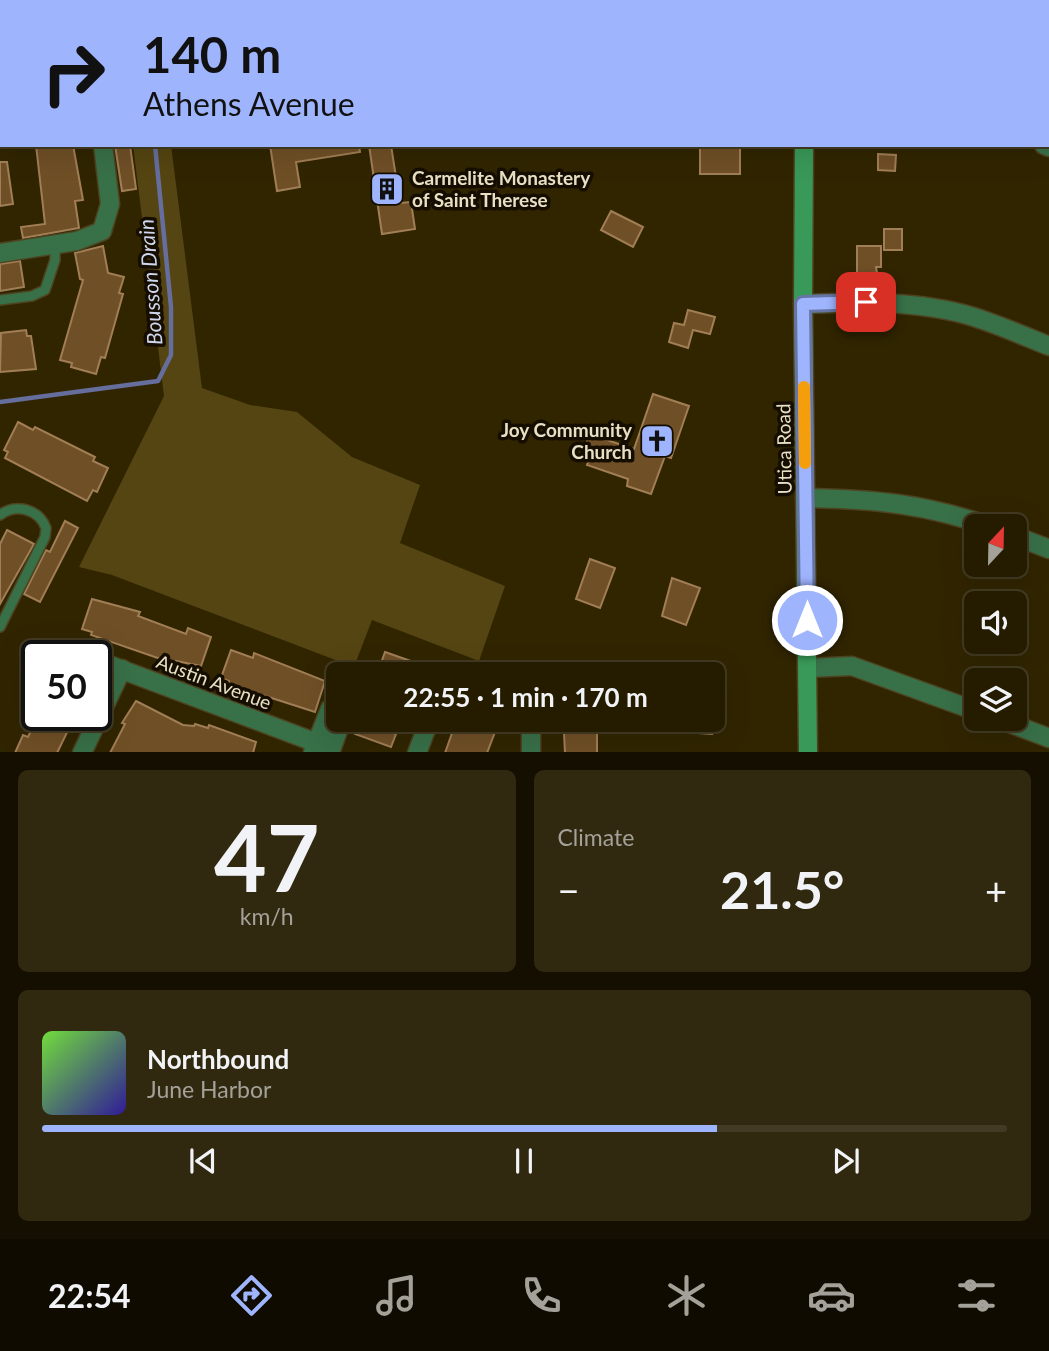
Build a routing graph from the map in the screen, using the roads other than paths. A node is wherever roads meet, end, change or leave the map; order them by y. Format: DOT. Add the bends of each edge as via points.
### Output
graph roads {
  1 [pos="103,147"];
  2 [pos="804,147"];
  3 [pos="55,245"];
  4 [pos="0,253"];
  5 [pos="0,300"];
  6 [pos="803,304"];
  7 [pos="1049,346"];
  8 [pos="805,498"];
  9 [pos="0,515"];
  10 [pos="964,517"];
  11 [pos="1027,541"];
  12 [pos="1049,549"];
  13 [pos="0,627"];
  14 [pos="112,666"];
  15 [pos="807,667"];
  16 [pos="122,669"];
  17 [pos="964,707"];
  18 [pos="1027,730"];
  19 [pos="331,732"];
  20 [pos="425,732"];
  21 [pos="531,732"];
  22 [pos="1049,738"];
  23 [pos="326,750"];
  24 [pos="82,752"];
  25 [pos="417,752"];
  26 [pos="531,752"];
  27 [pos="808,752"];
  1 -- 3 [label="street" via="110,204 102,231"];
  2 -- 6 [label="main road, Utica Road"];
  3 -- 4 [label="street"];
  3 -- 5 [label="lane" via="45,290"];
  6 -- 7 [label="street" via="866,302 940,309"];
  6 -- 8 [label="main road, Utica Road"];
  8 -- 10 [label="street" via="905,503"];
  8 -- 15 [label="main road, Utica Road"];
  9 -- 13 [label="lane" via="23,508 46,528"];
  11 -- 12 [label="street"];
  14 -- 16 [label="street, Austin Avenue"];
  15 -- 17 [label="street" via="852,666"];
  15 -- 27 [label="main road, Utica Road"];
  16 -- 23 [label="street, Austin Avenue"];
  16 -- 24 [label="street"];
  18 -- 22 [label="street"];
  19 -- 23 [label="street"];
  20 -- 25 [label="street"];
  21 -- 26 [label="street"];
}
